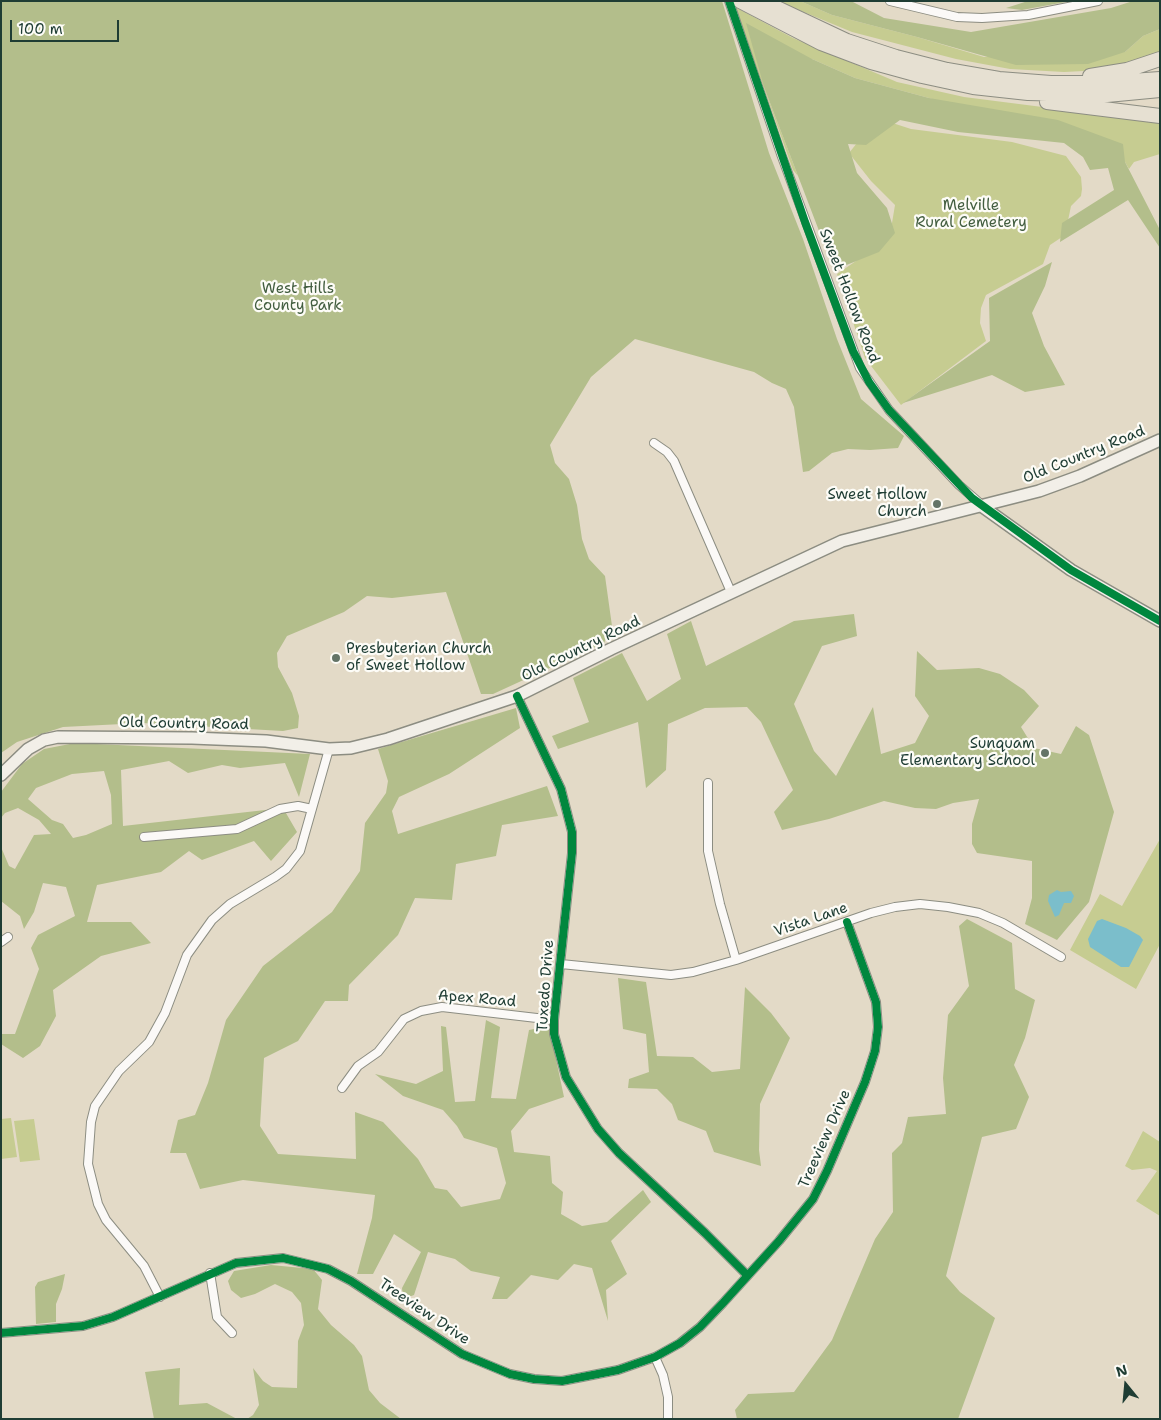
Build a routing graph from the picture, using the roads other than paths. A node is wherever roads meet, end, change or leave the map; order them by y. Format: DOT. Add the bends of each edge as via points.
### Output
graph roads {
  1 [pos="729,1"];
  2 [pos="762,1"];
  3 [pos="890,1"];
  4 [pos="1098,1"];
  5 [pos="743,4"];
  6 [pos="1160,59"];
  7 [pos="1160,79"];
  8 [pos="1012,80"];
  9 [pos="973,87"];
  10 [pos="1160,90"];
  11 [pos="1160,116"];
  12 [pos="1160,440"];
  13 [pos="654,443"];
  14 [pos="983,506"];
  15 [pos="731,592"];
  16 [pos="1160,621"];
  17 [pos="517,696"];
  18 [pos="328,749"];
  19 [pos="1,775"];
  20 [pos="708,782"];
  21 [pos="312,810"];
  22 [pos="144,837"];
  23 [pos="847,922"];
  24 [pos="8,937"];
  25 [pos="1,942"];
  26 [pos="1060,957"];
  27 [pos="736,960"];
  28 [pos="561,964"];
  29 [pos="554,1020"];
  30 [pos="342,1088"];
  31 [pos="210,1273"];
  32 [pos="748,1275"];
  33 [pos="160,1297"];
  34 [pos="1,1333"];
  35 [pos="232,1334"];
  36 [pos="655,1357"];
  37 [pos="668,1419"];
  1 -- 14 [label="street, Sweet Hollow Road" via="778,146 860,368 889,410"];
  2 -- 8 [label="highway" via="822,31 872,50 947,70"];
  3 -- 4 [label="street" via="957,17 982,18 1028,15"];
  5 -- 9 [label="highway" via="798,32 871,62"];
  6 -- 8 [label="highway" via="1127,70 1093,76"];
  7 -- 8 [label="highway" via="1078,84"];
  9 -- 10 [label="highway" via="1053,95 1107,95"];
  9 -- 11 [label="highway" via="1012,98"];
  12 -- 14 [label="main road, Old Country Road" via="1048,488"];
  13 -- 15 [label="street" via="674,461"];
  14 -- 15 [label="main road, Old Country Road" via="842,541"];
  14 -- 16 [label="main road, Sweet Hollow Road" via="1071,570"];
  15 -- 17 [label="main road, Old Country Road"];
  17 -- 18 [label="main road, Old Country Road" via="388,739 351,748"];
  17 -- 28 [label="street, Tuxedo Drive" via="561,789 572,832"];
  18 -- 19 [label="main road, Old Country Road" via="266,741 58,738 44,740 28,748"];
  18 -- 21 [label="street"];
  20 -- 27 [label="street" via="708,852"];
  21 -- 22 [label="street" via="298,806 280,809 237,829"];
  21 -- 33 [label="street" via="300,851 286,869 230,904 200,935 187,955 150,1042 119,1071 95,1106 90,1122 88,1164 98,1204 106,1220 144,1266"];
  23 -- 26 [label="street, Vista Lane" via="895,906 948,907 1003,922"];
  23 -- 27 [label="street, Vista Lane"];
  23 -- 32 [label="street, Treeview Drive" via="876,1002 878,1027 875,1051 865,1082 813,1199"];
  24 -- 25 [label="street"];
  27 -- 28 [label="street, Vista Lane" via="671,975"];
  28 -- 29 [label="street, Tuxedo Drive"];
  29 -- 30 [label="street, Apex Road" via="442,1007 421,1011 404,1020 378,1052 358,1066"];
  29 -- 32 [label="street, Tuxedo Drive" via="554,1034 566,1077 598,1129 646,1180"];
  31 -- 33 [label="street, Treeview Drive"];
  31 -- 35 [label="street" via="218,1317"];
  31 -- 36 [label="street, Treeview Drive" via="236,1263 283,1258 328,1269 371,1293 435,1339 462,1354 510,1374 534,1379 591,1377"];
  32 -- 36 [label="street, Treeview Drive" via="700,1328"];
  33 -- 34 [label="street, Treeview Drive" via="83,1326"];
  36 -- 37 [label="street" via="668,1397"];
}
